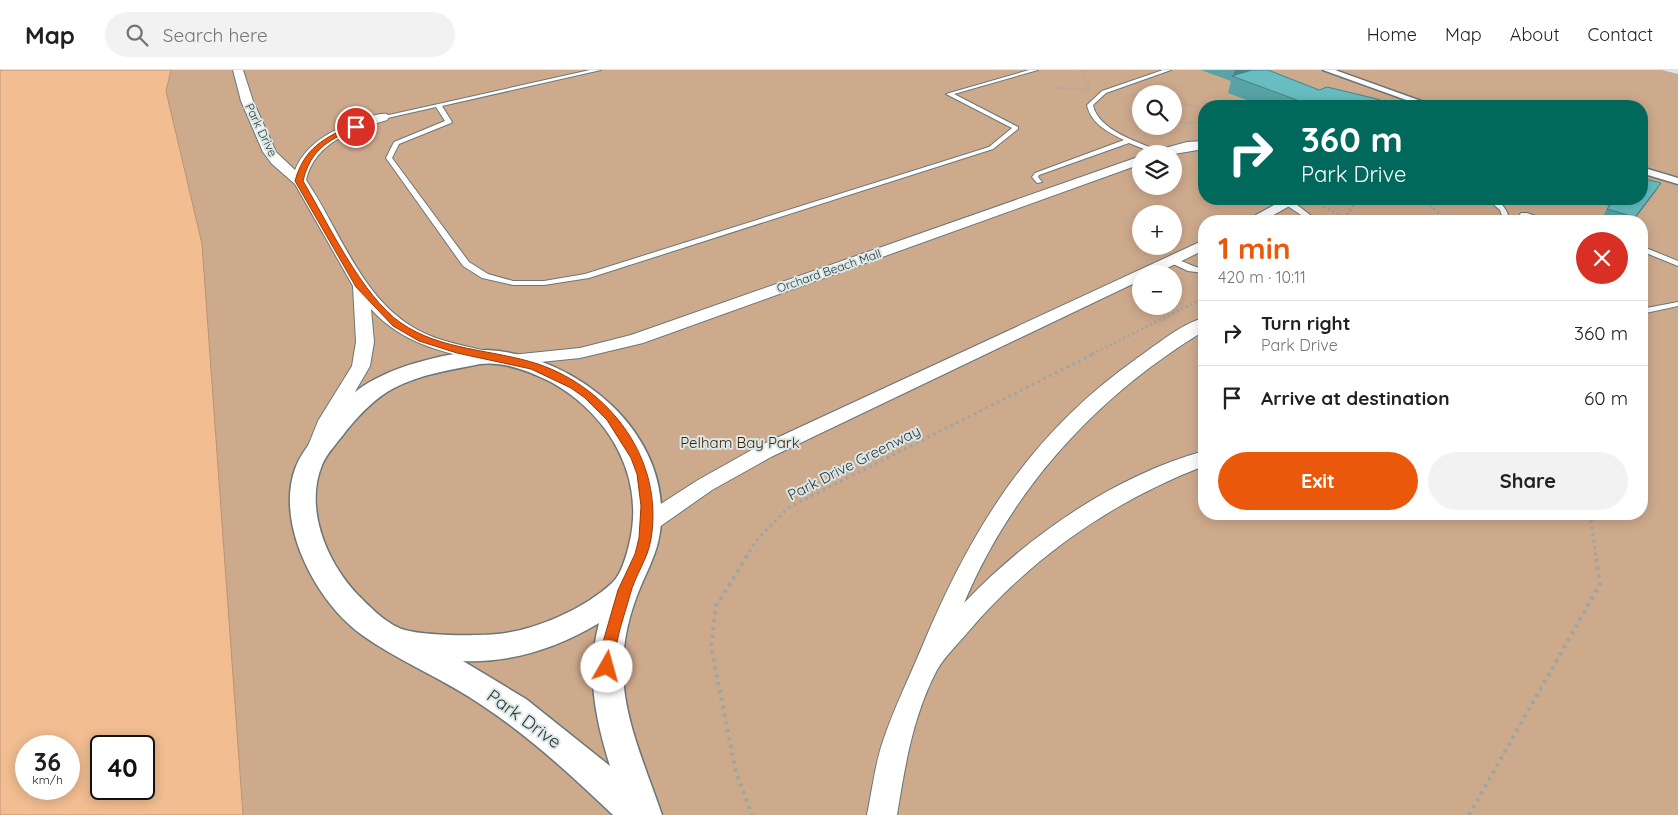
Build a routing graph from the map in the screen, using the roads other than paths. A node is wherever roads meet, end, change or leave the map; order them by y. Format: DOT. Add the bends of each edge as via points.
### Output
graph roads {
  1 [pos="238,70"];
  2 [pos="598,70"];
  3 [pos="1035,70"];
  4 [pos="1168,70"];
  5 [pos="1327,70"];
  6 [pos="1414,100"];
  7 [pos="438,105"];
  8 [pos="383,117"];
  9 [pos="1131,140"];
  10 [pos="1141,145"];
  11 [pos="1198,145"];
  12 [pos="1182,147"];
  13 [pos="1132,163"];
  14 [pos="1648,172"];
  15 [pos="299,181"];
  16 [pos="1678,181"];
  17 [pos="1039,182"];
  18 [pos="1284,205"];
  19 [pos="1296,205"];
  20 [pos="1497,205"];
  21 [pos="1264,215"];
  22 [pos="1307,215"];
  23 [pos="1504,215"];
  24 [pos="1198,247"];
  25 [pos="1648,251"];
  26 [pos="1172,260"];
  27 [pos="1678,264"];
  28 [pos="1161,265"];
  29 [pos="1198,270"];
  30 [pos="1132,279"];
  31 [pos="361,287"];
  32 [pos="1678,304"];
  33 [pos="1648,310"];
  34 [pos="1198,326"];
  35 [pos="500,358"];
  36 [pos="314,456"];
  37 [pos="1198,460"];
  38 [pos="647,524"];
  39 [pos="624,590"];
  40 [pos="396,642"];
  41 [pos="929,661"];
  42 [pos="639,815"];
  43 [pos="644,815"];
  44 [pos="882,815"];
  1 -- 15 [label="street, Park Drive" via="244,94 272,157"];
  2 -- 7 [label="lane"];
  3 -- 7 [label="lane" via="949,94 1016,128 991,148 586,276 544,283 504,281 485,276 466,264 389,158 396,143 449,122"];
  4 -- 9 [label="lane" via="1104,92 1090,105 1100,126"];
  5 -- 6 [label="street"];
  7 -- 8 [label="lane"];
  8 -- 15 [label="street" via="324,143 304,164"];
  9 -- 10 [label="lane"];
  9 -- 17 [label="lane" via="1037,174 1035,178"];
  11 -- 12 [label="street"];
  13 -- 35 [label="street, Orchard Beach Mall" via="629,342 580,353"];
  14 -- 16 [label="street"];
  15 -- 31 [label="street, Park Drive"];
  18 -- 21 [label="street"];
  19 -- 22 [label="lane"];
  20 -- 23 [label="lane"];
  24 -- 26 [label="street"];
  25 -- 27 [label="lane"];
  26 -- 28 [label="street"];
  26 -- 29 [label="lane"];
  30 -- 38 [label="street" via="764,452 720,476"];
  31 -- 35 [label="street, Park Drive" via="389,318 408,332 437,344"];
  31 -- 36 [label="street, Park Drive" via="365,342 361,366 328,421"];
  32 -- 33 [label="lane"];
  34 -- 41 [label="street" via="1119,380 1077,417 1037,463 1000,515 968,569"];
  35 -- 36 [label="street, Park Drive" via="420,369 376,389 353,407"];
  35 -- 38 [label="street, Park Drive" via="548,372 589,396 612,418 630,444 643,474"];
  36 -- 40 [label="street, Park Drive" via="306,474 304,495 308,533 316,555 339,595 357,614"];
  37 -- 41 [label="street" via="1126,492 1052,540 989,593"];
  38 -- 39 [label="street, Park Drive" via="641,554"];
  39 -- 40 [label="street, Park Drive" via="572,625 517,646 456,649"];
  39 -- 43 [label="street, Park Drive" via="610,642 608,688 620,741"];
  40 -- 42 [label="street, Park Drive" via="493,695 520,714"];
  41 -- 44 [label="street" via="896,743"];
}
